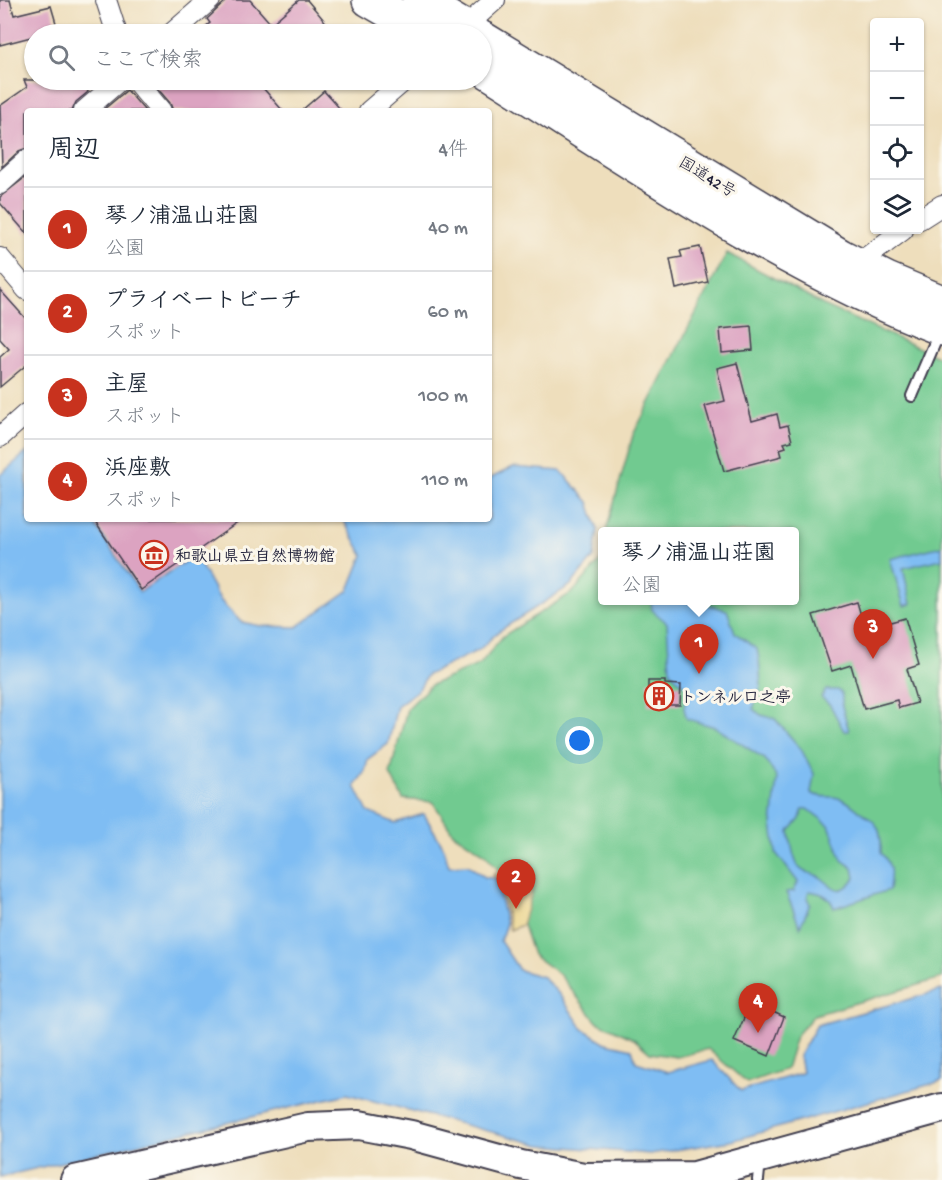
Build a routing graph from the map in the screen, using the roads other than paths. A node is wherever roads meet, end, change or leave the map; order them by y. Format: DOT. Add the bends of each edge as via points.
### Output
graph roads {
  1 [pos="106,0"];
  2 [pos="210,0"];
  3 [pos="369,0"];
  4 [pos="419,0"];
  5 [pos="495,0"];
  6 [pos="114,24"];
  7 [pos="182,24"];
  8 [pos="411,24"];
  9 [pos="454,24"];
  10 [pos="477,24"];
  11 [pos="492,48"];
  12 [pos="492,74"];
  13 [pos="108,90"];
  14 [pos="143,90"];
  15 [pos="393,90"];
  16 [pos="87,108"];
  17 [pos="158,108"];
  18 [pos="372,108"];
  19 [pos="24,163"];
  20 [pos="0,184"];
  21 [pos="942,205"];
  22 [pos="924,216"];
  23 [pos="897,234"];
  24 [pos="0,258"];
  25 [pos="853,276"];
  26 [pos="24,286"];
  27 [pos="942,322"];
  28 [pos="912,396"];
  29 [pos="24,416"];
  30 [pos="0,437"];
  31 [pos="942,1108"];
  32 [pos="759,1170"];
  33 [pos="719,1175"];
  34 [pos="75,1180"];
  1 -- 6 [label="street"];
  2 -- 7 [label="street"];
  3 -- 8 [label="highway"];
  4 -- 9 [label="highway, 国道42号"];
  5 -- 10 [label="street"];
  11 -- 25 [label="highway, 国道42号"];
  12 -- 25 [label="highway, 国道42号" via="677,190"];
  13 -- 16 [label="street"];
  14 -- 17 [label="street"];
  15 -- 18 [label="street"];
  19 -- 20 [label="street"];
  21 -- 22 [label="street"];
  23 -- 25 [label="street" via="880,246"];
  24 -- 26 [label="street"];
  25 -- 27 [label="highway, 国道42号"];
  27 -- 28 [label="lane"];
  29 -- 30 [label="street"];
  31 -- 32 [label="street"];
  32 -- 33 [label="street"];
  33 -- 34 [label="street" via="584,1177 359,1125 308,1127"];
}
